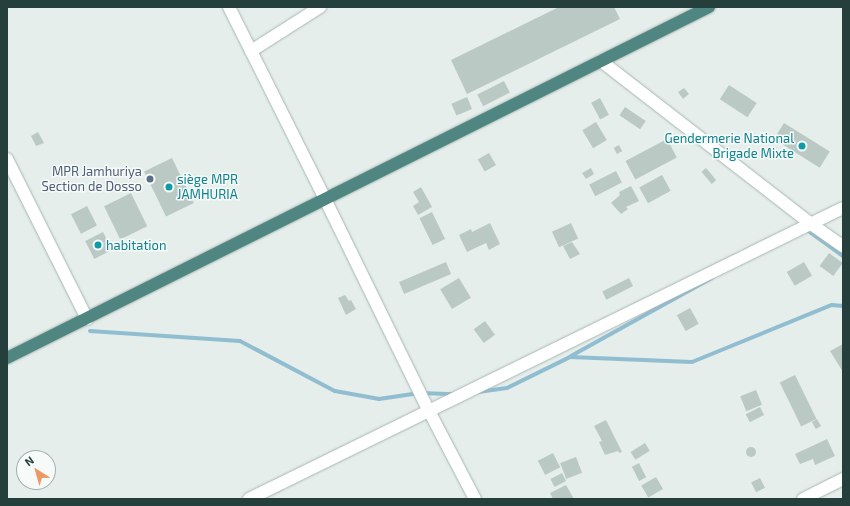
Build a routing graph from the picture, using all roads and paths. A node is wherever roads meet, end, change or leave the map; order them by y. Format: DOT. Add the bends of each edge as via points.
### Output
graph roads {
  1 [pos="229,7"];
  2 [pos="320,7"];
  3 [pos="709,7"];
  4 [pos="251,51"];
  5 [pos="601,61"];
  6 [pos="7,159"];
  7 [pos="325,199"];
  8 [pos="843,208"];
  9 [pos="811,224"];
  10 [pos="843,246"];
  11 [pos="87,319"];
  12 [pos="7,358"];
  13 [pos="429,411"];
  14 [pos="843,479"];
  15 [pos="249,499"];
  16 [pos="475,499"];
  17 [pos="803,499"];
  1 -- 4 [label="street"];
  2 -- 4 [label="street"];
  3 -- 5 [label="highway"];
  4 -- 7 [label="street"];
  5 -- 7 [label="highway"];
  5 -- 9 [label="street"];
  6 -- 11 [label="street"];
  7 -- 11 [label="highway"];
  7 -- 13 [label="street"];
  8 -- 9 [label="street"];
  9 -- 10 [label="street"];
  9 -- 13 [label="street"];
  11 -- 12 [label="highway"];
  13 -- 15 [label="street"];
  13 -- 16 [label="street"];
  14 -- 17 [label="street"];
}
